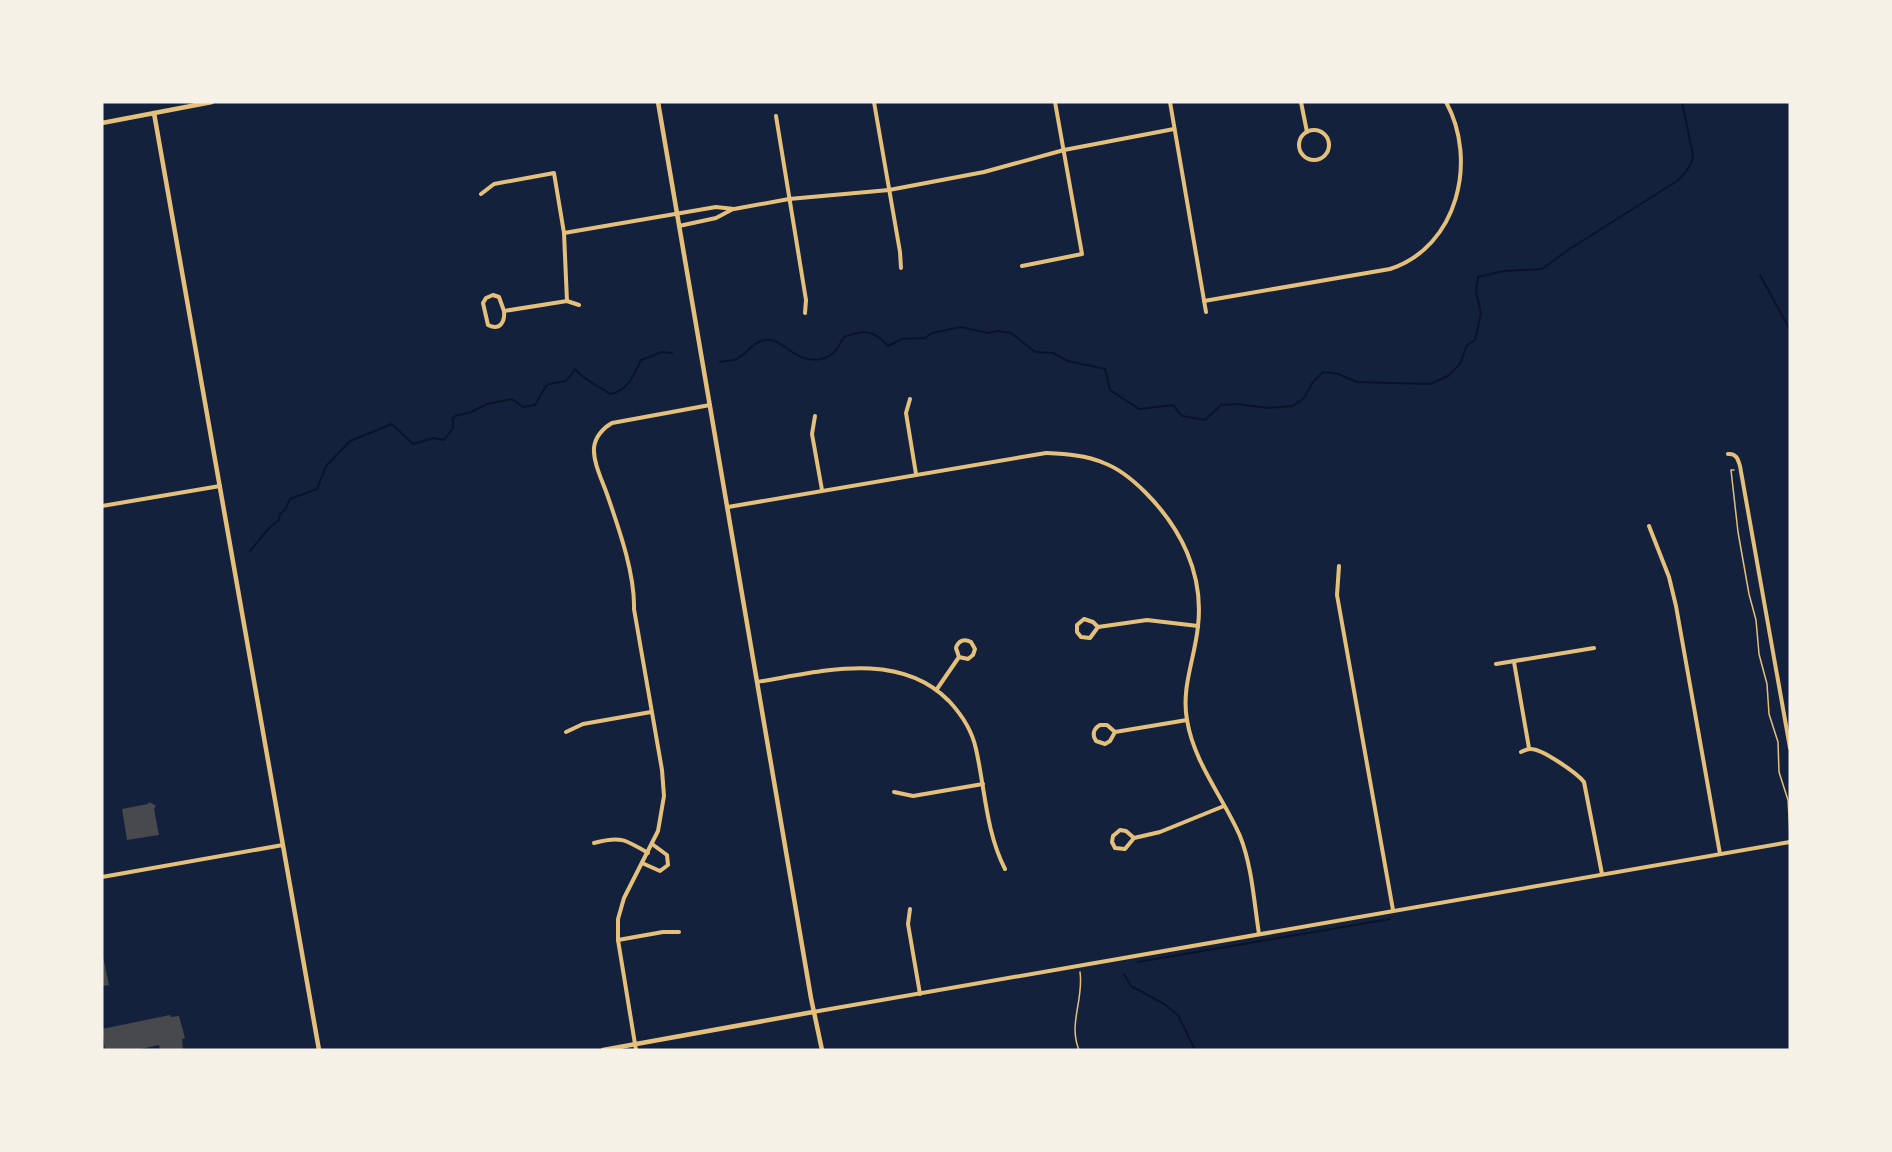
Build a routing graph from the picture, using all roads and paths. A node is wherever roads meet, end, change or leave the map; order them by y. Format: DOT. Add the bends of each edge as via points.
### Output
graph roads {
  1 [pos="212,102"];
  2 [pos="658,102"];
  3 [pos="874,102"];
  4 [pos="1055,102"];
  5 [pos="1170,102"];
  6 [pos="1301,102"];
  7 [pos="1446,102"];
  8 [pos="154,113"];
  9 [pos="776,116"];
  10 [pos="102,123"];
  11 [pos="1174,129"];
  12 [pos="1307,132"];
  13 [pos="1064,150"];
  14 [pos="889,190"];
  15 [pos="481,194"];
  16 [pos="789,199"];
  17 [pos="734,209"];
  18 [pos="677,213"];
  19 [pos="680,226"];
  20 [pos="564,232"];
  21 [pos="1022,266"];
  22 [pos="901,268"];
  23 [pos="567,301"];
  24 [pos="1204,301"];
  25 [pos="579,305"];
  26 [pos="504,311"];
  27 [pos="1206,312"];
  28 [pos="805,313"];
  29 [pos="910,399"];
  30 [pos="710,405"];
  31 [pos="816,416"];
  32 [pos="1728,454"];
  33 [pos="1735,472"];
  34 [pos="916,474"];
  35 [pos="220,486"];
  36 [pos="822,490"];
  37 [pos="102,506"];
  38 [pos="728,507"];
  39 [pos="1648,526"];
  40 [pos="1339,566"];
  41 [pos="1198,626"];
  42 [pos="1098,627"];
  43 [pos="1594,648"];
  44 [pos="959,657"];
  45 [pos="1514,662"];
  46 [pos="1496,664"];
  47 [pos="757,682"];
  48 [pos="937,689"];
  49 [pos="651,712"];
  50 [pos="1187,720"];
  51 [pos="566,732"];
  52 [pos="1115,732"];
  53 [pos="1529,748"];
  54 [pos="1790,748"];
  55 [pos="1521,752"];
  56 [pos="983,784"];
  57 [pos="894,792"];
  58 [pos="1224,806"];
  59 [pos="1790,833"];
  60 [pos="1134,838"];
  61 [pos="1790,842"];
  62 [pos="594,843"];
  63 [pos="652,844"];
  64 [pos="283,845"];
  65 [pos="648,853"];
  66 [pos="1720,854"];
  67 [pos="642,863"];
  68 [pos="1005,869"];
  69 [pos="1602,874"];
  70 [pos="102,877"];
  71 [pos="910,909"];
  72 [pos="1393,910"];
  73 [pos="679,932"];
  74 [pos="1259,934"];
  75 [pos="618,940"];
  76 [pos="1081,974"];
  77 [pos="920,994"];
  78 [pos="813,1012"];
  79 [pos="636,1047"];
  80 [pos="319,1050"];
  81 [pos="603,1050"];
  82 [pos="822,1050"];
  83 [pos="1079,1050"];
  1 -- 8 [label="street"];
  2 -- 18 [label="street"];
  3 -- 14 [label="street"];
  4 -- 13 [label="street"];
  5 -- 11 [label="street"];
  6 -- 12 [label="street"];
  7 -- 24 [label="street" via="1458,135 1462,164 1457,196 1447,220 1426,246 1396,267"];
  8 -- 10 [label="street"];
  8 -- 35 [label="street"];
  9 -- 16 [label="street"];
  11 -- 13 [label="street"];
  11 -- 24 [label="street"];
  12 -- 12 [label="street" via="1299,144 1302,155 1311,160 1323,157 1328,140 1321,132"];
  13 -- 14 [label="street" via="984,172"];
  13 -- 21 [label="street" via="1082,254"];
  14 -- 16 [label="street"];
  14 -- 22 [label="street"];
  15 -- 20 [label="street" via="494,184 554,173"];
  16 -- 17 [label="street"];
  16 -- 28 [label="street"];
  17 -- 18 [label="street" via="716,207"];
  17 -- 19 [label="street" via="717,218"];
  18 -- 19 [label="street"];
  18 -- 20 [label="street"];
  19 -- 30 [label="street"];
  20 -- 23 [label="street"];
  23 -- 25 [label="street"];
  23 -- 26 [label="street"];
  24 -- 27 [label="street"];
  26 -- 26 [label="street" via="496,296 484,300 491,326 504,322"];
  29 -- 34 [label="street" via="906,413"];
  30 -- 38 [label="street"];
  30 -- 49 [label="street" via="620,420 600,433 594,448 624,546"];
  31 -- 36 [label="street" via="812,434"];
  32 -- 54 [label="street" via="1737,456 1740,466"];
  33 -- 59 [label="path" via="1731,470 1738,532 1770,718 1778,742"];
  34 -- 36 [label="street"];
  34 -- 41 [label="street" via="1034,454 1078,456 1106,463 1134,481 1177,530 1192,561 1198,592"];
  35 -- 37 [label="street"];
  35 -- 64 [label="street"];
  36 -- 38 [label="street"];
  38 -- 47 [label="street"];
  39 -- 66 [label="street" via="1676,606"];
  40 -- 72 [label="street" via="1336,595"];
  41 -- 42 [label="street" via="1147,620"];
  41 -- 50 [label="street" via="1187,676"];
  42 -- 42 [label="street" via="1084,619 1077,628 1081,637 1087,639"];
  43 -- 45 [label="street"];
  44 -- 44 [label="street" via="958,642 970,642 975,650 973,655"];
  44 -- 48 [label="street"];
  45 -- 46 [label="street"];
  45 -- 53 [label="street"];
  47 -- 48 [label="street" via="836,669 870,668 899,673"];
  47 -- 78 [label="street"];
  48 -- 56 [label="street" via="971,733"];
  49 -- 51 [label="street" via="583,724"];
  49 -- 63 [label="street" via="664,796"];
  50 -- 52 [label="street"];
  50 -- 58 [label="street" via="1195,749"];
  52 -- 52 [label="street" via="1100,725 1093,736 1105,744"];
  53 -- 55 [label="street"];
  53 -- 69 [label="street" via="1538,750 1584,782"];
  56 -- 57 [label="street" via="913,796"];
  56 -- 68 [label="street" via="993,845"];
  58 -- 60 [label="street" via="1160,832"];
  58 -- 74 [label="street" via="1244,849"];
  60 -- 60 [label="street" via="1120,830 1112,842 1115,848 1125,849"];
  61 -- 66 [label="street"];
  62 -- 65 [label="street" via="619,838"];
  63 -- 65 [label="street"];
  63 -- 67 [label="street" via="667,855 668,865 660,871"];
  64 -- 70 [label="street"];
  64 -- 80 [label="street"];
  65 -- 67 [label="street"];
  66 -- 69 [label="street"];
  67 -- 75 [label="street" via="624,898"];
  69 -- 72 [label="street"];
  71 -- 77 [label="street" via="908,924"];
  72 -- 74 [label="street"];
  73 -- 75 [label="street"];
  74 -- 77 [label="street"];
  75 -- 79 [label="street"];
  76 -- 83 [label="path" via="1082,990 1074,1029"];
  77 -- 78 [label="street"];
  78 -- 79 [label="street"];
  78 -- 82 [label="street"];
  79 -- 81 [label="street"];
}
